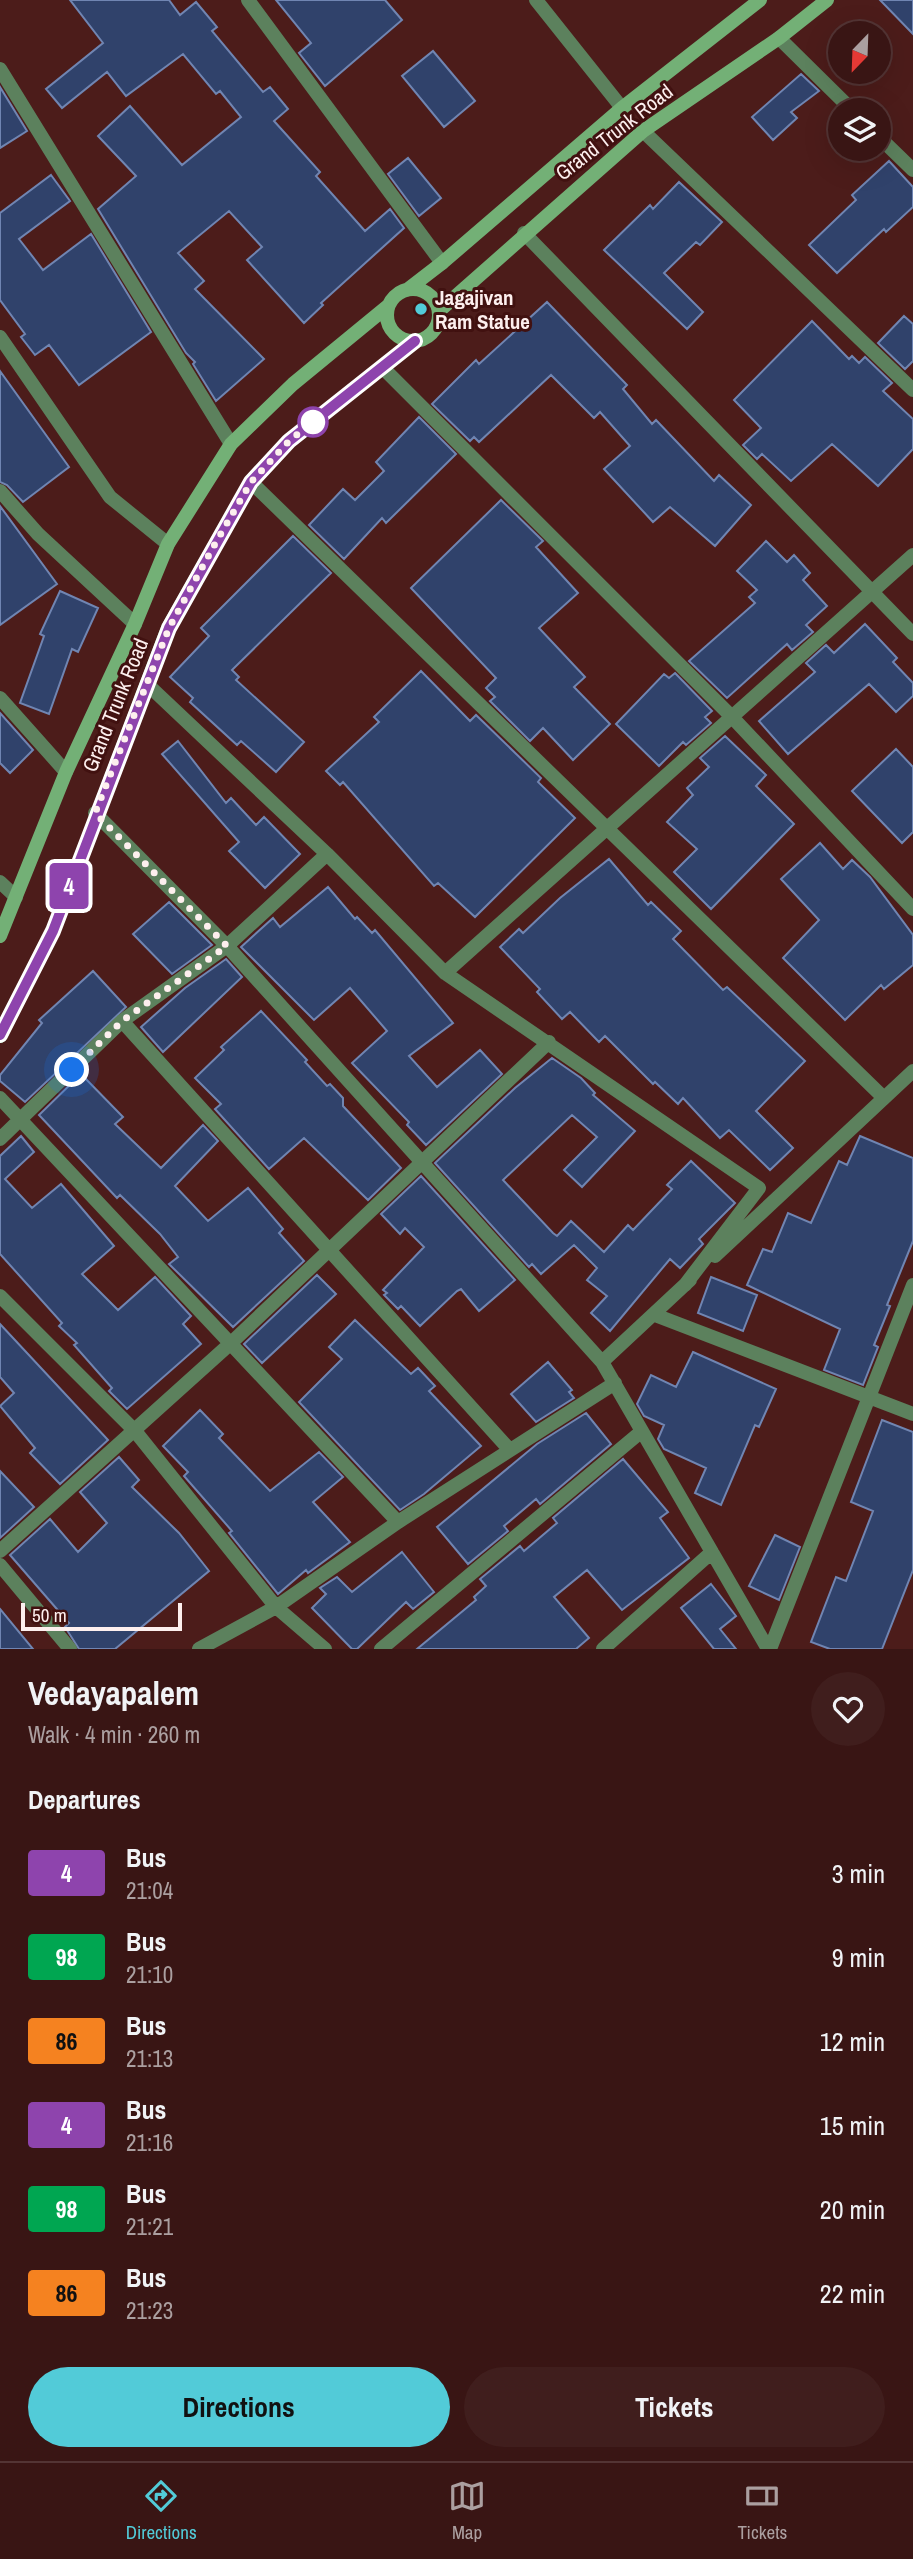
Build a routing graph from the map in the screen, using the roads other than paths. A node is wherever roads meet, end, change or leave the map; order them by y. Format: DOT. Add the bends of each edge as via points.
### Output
graph roads {
  1 [pos="248,0"];
  2 [pos="536,0"];
  3 [pos="827,0"];
  4 [pos="755,1"];
  5 [pos="779,38"];
  6 [pos="0,69"];
  7 [pos="840,98"];
  8 [pos="622,108"];
  9 [pos="643,131"];
  10 [pos="891,149"];
  11 [pos="913,170"];
  12 [pos="524,233"];
  13 [pos="442,263"];
  14 [pos="407,290"];
  15 [pos="388,306"];
  16 [pos="439,311"];
  17 [pos="0,337"];
  18 [pos="415,341"];
  19 [pos="383,367"];
  20 [pos="913,390"];
  21 [pos="231,444"];
  22 [pos="251,482"];
  23 [pos="0,491"];
  24 [pos="168,544"];
  25 [pos="913,555"];
  26 [pos="872,592"];
  27 [pos="135,624"];
  28 [pos="913,634"];
  29 [pos="147,684"];
  30 [pos="0,698"];
  31 [pos="732,717"];
  32 [pos="66,772"];
  33 [pos="95,813"];
  34 [pos="608,827"];
  35 [pos="327,854"];
  36 [pos="0,882"];
  37 [pos="16,897"];
  38 [pos="913,909"];
  39 [pos="0,936"];
  40 [pos="227,946"];
  41 [pos="445,973"];
  42 [pos="122,1021"];
  43 [pos="0,1035"];
  44 [pos="549,1042"];
  45 [pos="913,1070"];
  46 [pos="0,1098"];
  47 [pos="884,1098"];
  48 [pos="23,1120"];
  49 [pos="0,1139"];
  50 [pos="423,1163"];
  51 [pos="329,1250"];
  52 [pos="913,1284"];
  53 [pos="685,1285"];
  54 [pos="0,1297"];
  55 [pos="655,1315"];
  56 [pos="231,1343"];
  57 [pos="602,1362"];
  58 [pos="615,1383"];
  59 [pos="869,1397"];
  60 [pos="913,1414"];
  61 [pos="135,1431"];
  62 [pos="642,1431"];
  63 [pos="509,1450"];
  64 [pos="398,1522"];
  65 [pos="0,1551"];
  66 [pos="712,1552"];
  67 [pos="0,1565"];
  68 [pos="276,1606"];
  69 [pos="70,1649"];
  70 [pos="199,1649"];
  71 [pos="325,1649"];
  72 [pos="381,1649"];
  73 [pos="603,1649"];
  74 [pos="769,1649"];
  1 -- 13 [label="street"];
  2 -- 8 [label="street"];
  3 -- 5 [label="main road, Grand Trunk Road"];
  4 -- 8 [label="main road"];
  5 -- 7 [label="street"];
  5 -- 9 [label="main road, Grand Trunk Road"];
  6 -- 21 [label="street"];
  8 -- 13 [label="main road"];
  9 -- 12 [label="main road, Grand Trunk Road"];
  9 -- 20 [label="street"];
  10 -- 11 [label="street"];
  12 -- 16 [label="main road, Grand Trunk Road"];
  12 -- 26 [label="street"];
  13 -- 14 [label="main road"];
  14 -- 15 [label="main road"];
  14 -- 16 [label="main road" via="424,291"];
  15 -- 18 [label="main road" via="387,323 392,331 406,341"];
  15 -- 21 [label="main road" via="293,384"];
  16 -- 18 [label="main road" via="436,328"];
  17 -- 24 [label="street" via="110,497"];
  18 -- 19 [label="main road, Grand Trunk Road"];
  19 -- 22 [label="main road, Grand Trunk Road" via="289,441"];
  19 -- 31 [label="street"];
  21 -- 24 [label="main road"];
  22 -- 29 [label="main road, Grand Trunk Road" via="169,628"];
  22 -- 34 [label="street"];
  23 -- 27 [label="street" via="37,534"];
  24 -- 27 [label="main road"];
  25 -- 26 [label="street"];
  26 -- 28 [label="street"];
  26 -- 31 [label="street"];
  27 -- 32 [label="main road"];
  29 -- 33 [label="main road, Grand Trunk Road"];
  29 -- 35 [label="street"];
  30 -- 32 [label="street"];
  31 -- 34 [label="street"];
  31 -- 38 [label="street"];
  32 -- 37 [label="main road"];
  33 -- 40 [label="street"];
  33 -- 43 [label="main road, Grand Trunk Road" via="53,931"];
  34 -- 41 [label="street"];
  34 -- 47 [label="street"];
  35 -- 40 [label="street"];
  35 -- 41 [label="street"];
  36 -- 37 [label="street"];
  37 -- 39 [label="main road"];
  40 -- 42 [label="street"];
  40 -- 50 [label="street"];
  41 -- 44 [label="street"];
  42 -- 48 [label="street"];
  42 -- 51 [label="street"];
  44 -- 50 [label="street"];
  44 -- 53 [label="street" via="759,1188"];
  45 -- 47 [label="street"];
  46 -- 48 [label="street"];
  47 -- 53 [label="street"];
  48 -- 49 [label="street"];
  48 -- 56 [label="street"];
  50 -- 51 [label="street"];
  50 -- 57 [label="street"];
  51 -- 56 [label="street"];
  51 -- 63 [label="street"];
  52 -- 59 [label="street"];
  53 -- 55 [label="street"];
  54 -- 61 [label="street"];
  55 -- 57 [label="street"];
  55 -- 59 [label="street"];
  56 -- 61 [label="street"];
  56 -- 64 [label="street"];
  57 -- 58 [label="street"];
  58 -- 62 [label="street"];
  58 -- 63 [label="street"];
  59 -- 60 [label="street"];
  59 -- 74 [label="street"];
  61 -- 65 [label="street"];
  61 -- 68 [label="street"];
  62 -- 66 [label="street"];
  62 -- 72 [label="street"];
  63 -- 64 [label="street"];
  64 -- 68 [label="street"];
  66 -- 73 [label="street"];
  66 -- 74 [label="street"];
  67 -- 69 [label="street"];
  68 -- 70 [label="street"];
  68 -- 71 [label="street"];
}
